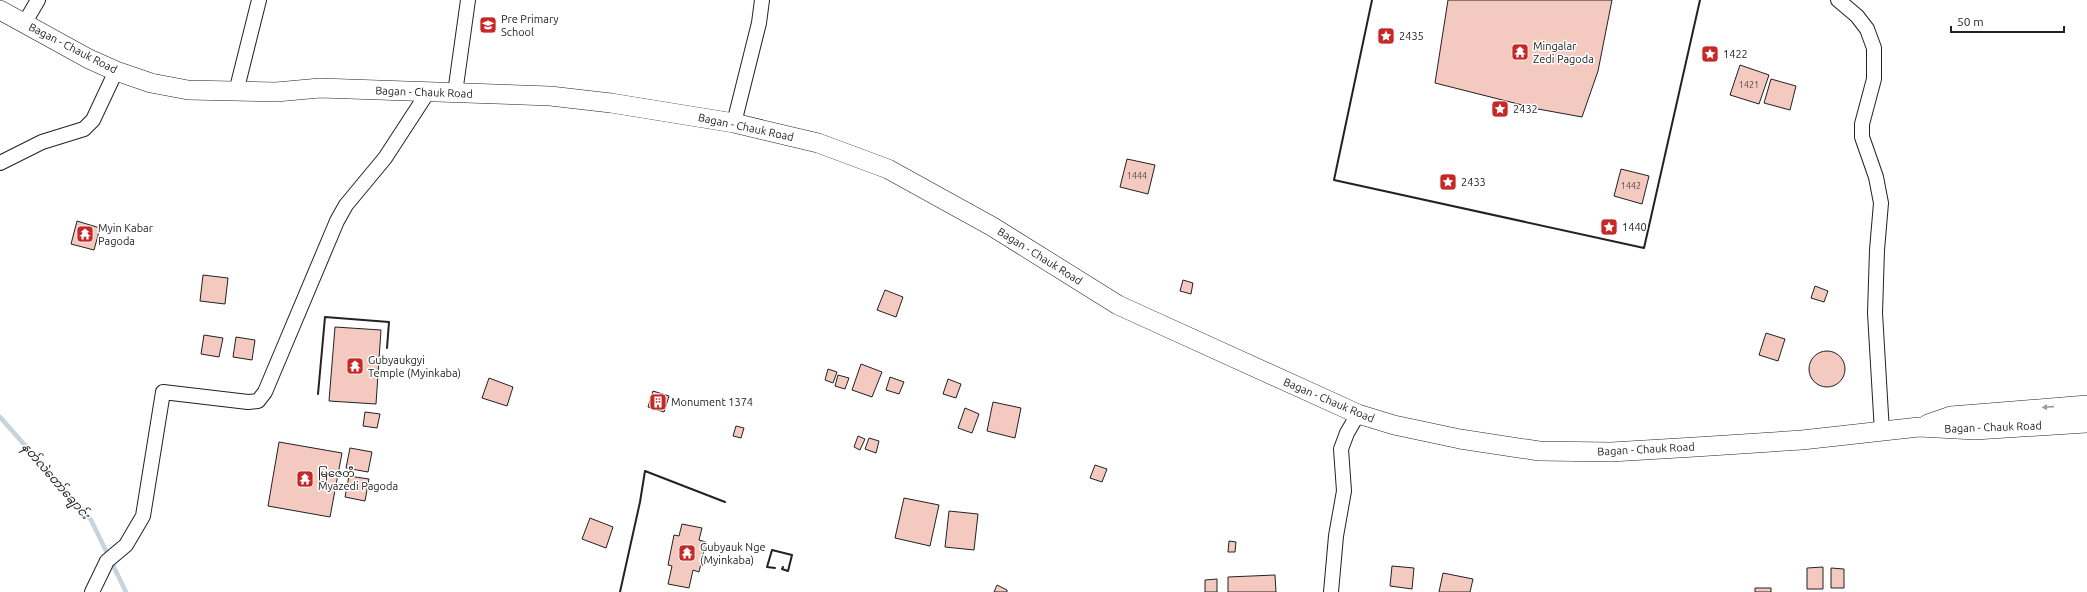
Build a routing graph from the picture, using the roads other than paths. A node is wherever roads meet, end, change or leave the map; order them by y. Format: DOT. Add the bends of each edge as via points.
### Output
graph roads {
  1 [pos="38,0"];
  2 [pos="259,0"];
  3 [pos="468,0"];
  4 [pos="762,0"];
  5 [pos="1838,0"];
  6 [pos="0,10"];
  7 [pos="24,24"];
  8 [pos="116,71"];
  9 [pos="236,92"];
  10 [pos="428,92"];
  11 [pos="455,93"];
  12 [pos="734,123"];
  13 [pos="0,163"];
  14 [pos="1358,414"];
  15 [pos="2086,414"];
  16 [pos="1882,432"];
  17 [pos="92,592"];
  18 [pos="1331,592"];
  1 -- 7 [label="street"];
  2 -- 9 [label="street"];
  3 -- 11 [label="street"];
  4 -- 12 [label="street" via="759,23"];
  5 -- 16 [label="street" via="1857,16 1867,29 1874,48 1875,73 1862,124 1862,136 1876,176 1881,203 1875,313"];
  6 -- 7 [label="main road, Bagan - Chauk Road"];
  7 -- 8 [label="main road, Bagan - Chauk Road"];
  8 -- 9 [label="main road, Bagan - Chauk Road" via="151,84 180,89"];
  8 -- 13 [label="street" via="93,120 84,129 42,142"];
  9 -- 10 [label="main road, Bagan - Chauk Road" via="320,88"];
  10 -- 11 [label="main road, Bagan - Chauk Road"];
  10 -- 17 [label="street" via="385,158 346,205 337,221 265,392 258,401 163,392 143,516 126,545 113,557"];
  11 -- 12 [label="main road, Bagan - Chauk Road" via="565,98"];
  12 -- 14 [label="main road, Bagan - Chauk Road" via="818,143 888,169 993,227 1118,305"];
  14 -- 16 [label="main road, Bagan - Chauk Road" via="1394,425 1460,439 1539,451 1611,452 1802,440"];
  14 -- 18 [label="street" via="1346,433 1341,449 1344,491 1336,536"];
  15 -- 16 [label="main road, Bagan - Chauk Road" via="1975,430 1919,427"];
}
